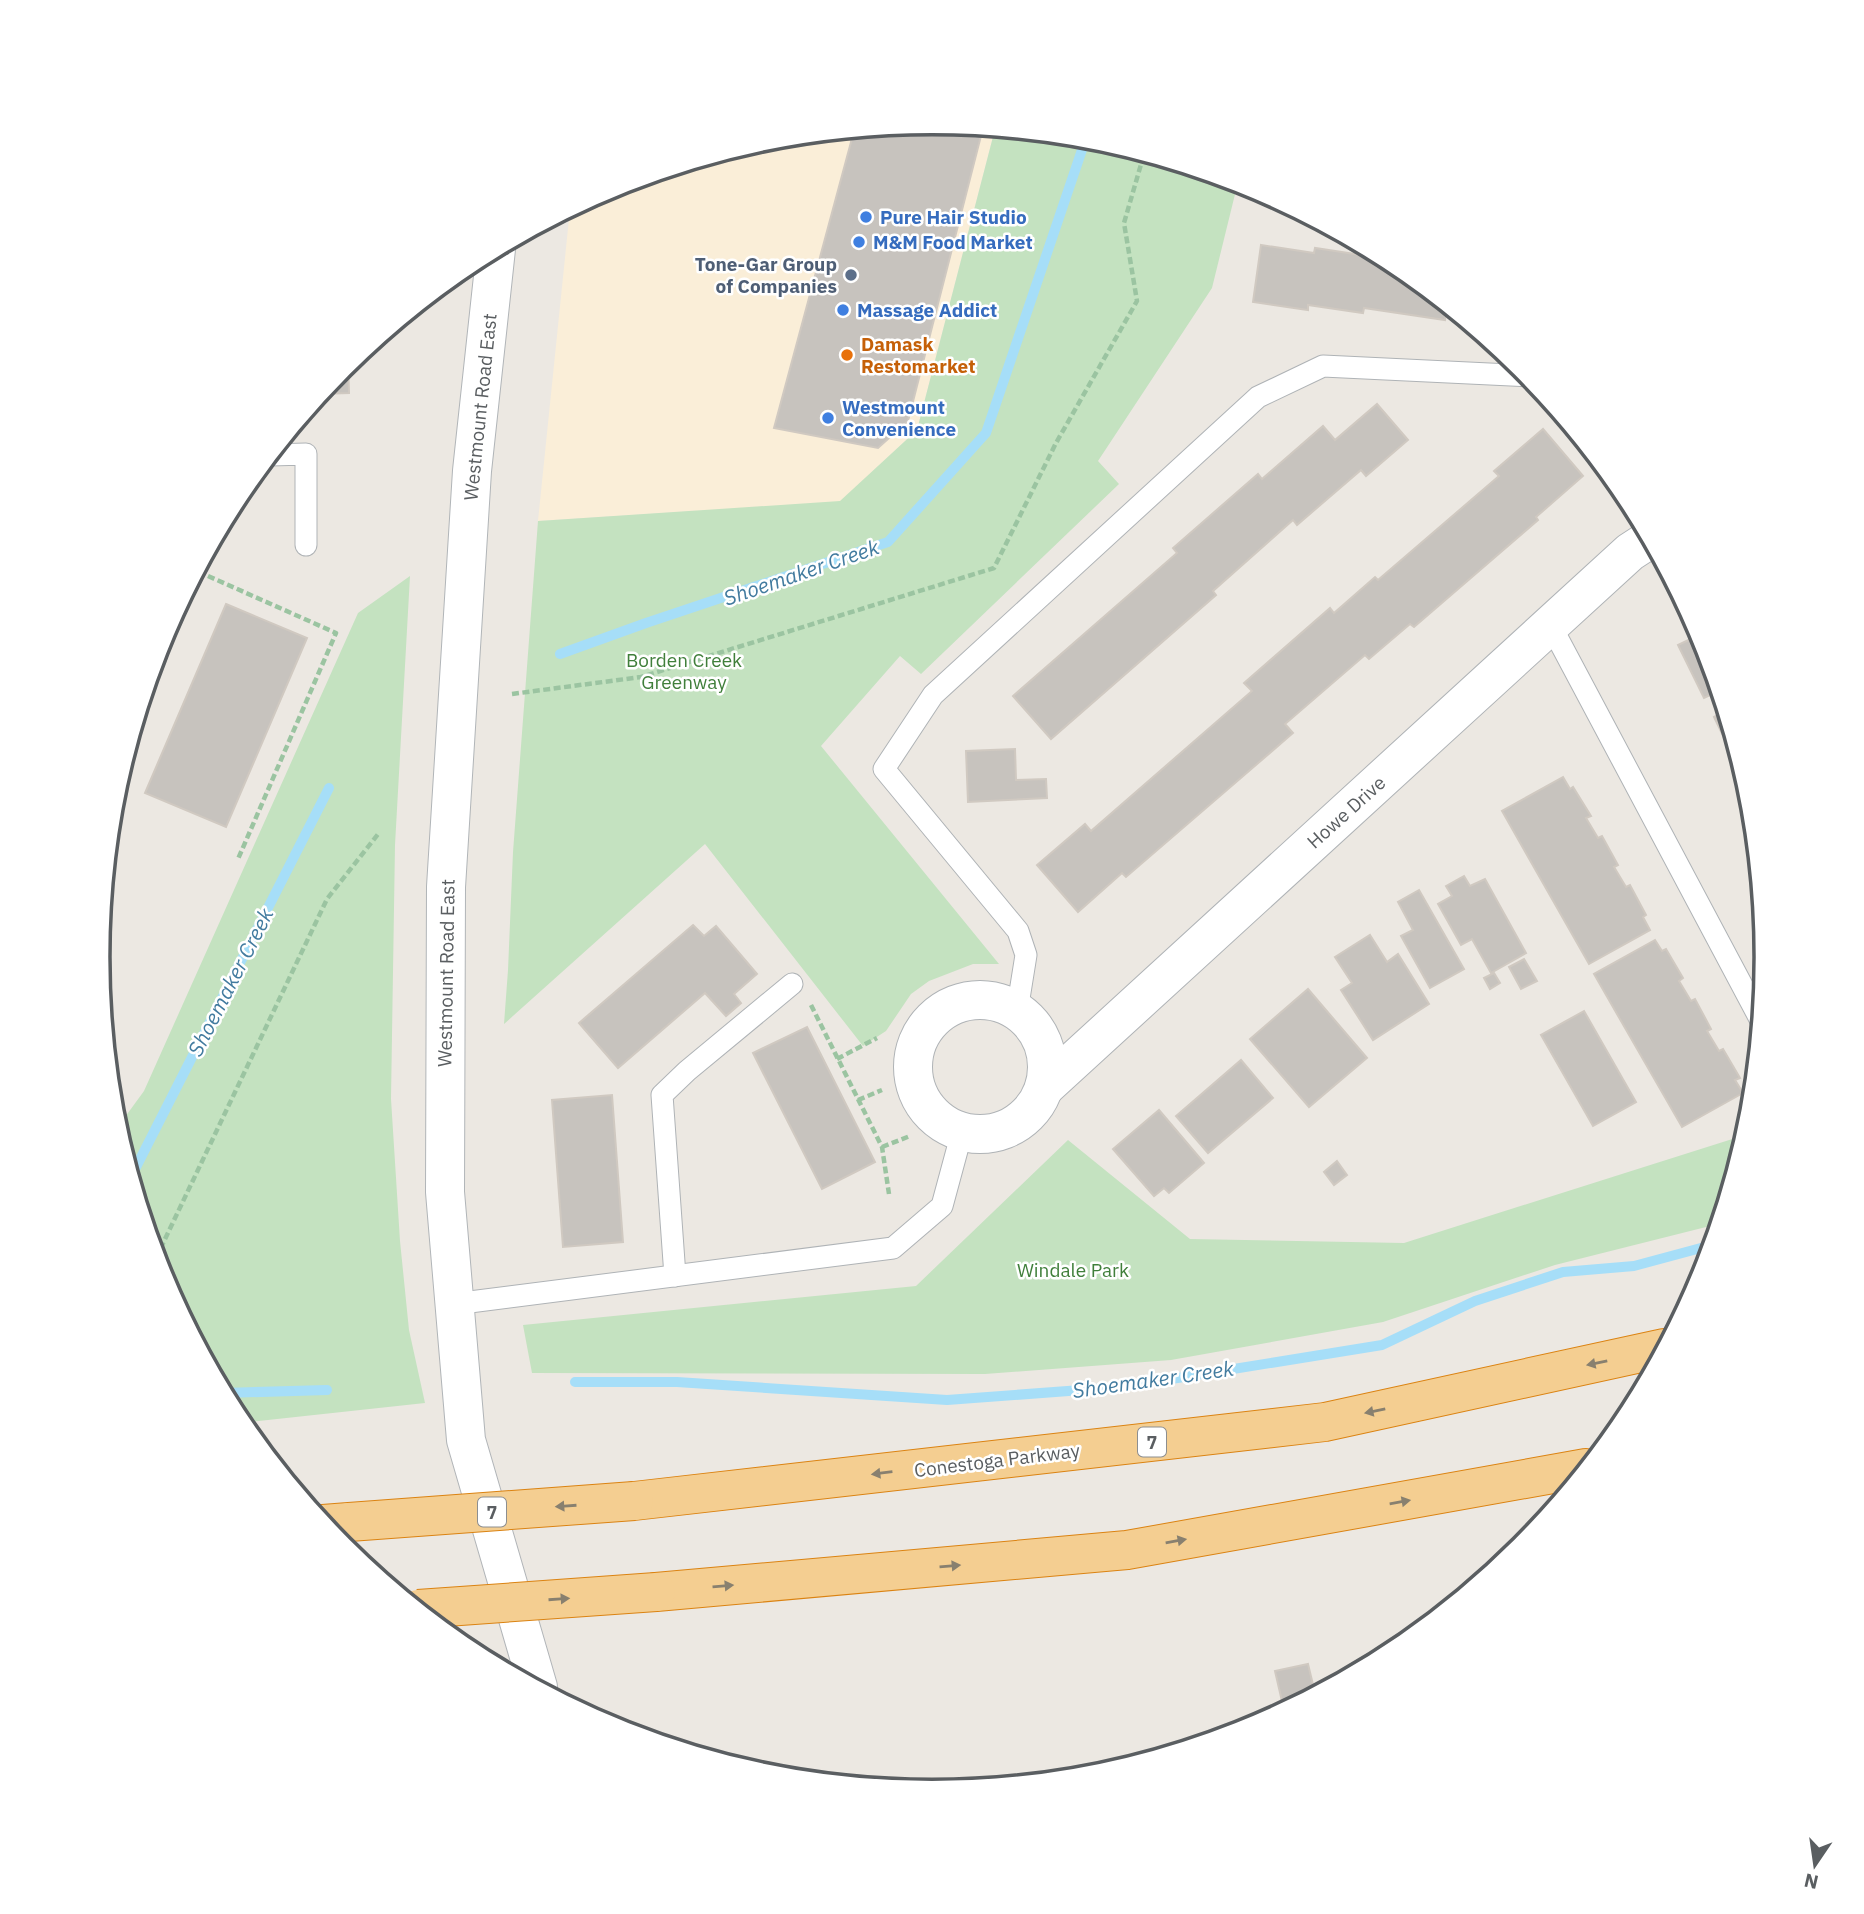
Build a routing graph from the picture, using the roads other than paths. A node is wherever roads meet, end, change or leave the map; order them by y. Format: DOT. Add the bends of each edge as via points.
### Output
graph roads {
  1 [pos="494,262"];
  2 [pos="1512,375"];
  3 [pos="282,455"];
  4 [pos="1643,544"];
  5 [pos="306,545"];
  6 [pos="1550,624"];
  7 [pos="792,984"];
  8 [pos="1752,1004"];
  9 [pos="1017,1010"];
  10 [pos="1044,1088"];
  11 [pos="962,1132"];
  12 [pos="675,1276"];
  13 [pos="454,1304"];
  14 [pos="1653,1350"];
  15 [pos="1573,1470"];
  16 [pos="336,1523"];
  17 [pos="431,1608"];
  18 [pos="535,1676"];
  1 -- 13 [label="main road, Westmount Road East" via="472,471 446,887 445,1192"];
  2 -- 9 [label="lane" via="1323,366 1258,397 933,695 884,769 1018,930 1026,955"];
  3 -- 5 [label="lane" via="306,454"];
  4 -- 6 [label="main road, Howe Drive"];
  6 -- 8 [label="lane"];
  6 -- 10 [label="main road, Howe Drive"];
  7 -- 12 [label="lane" via="662,1095"];
  9 -- 10 [label="main road" via="1044,1045 1048,1066"];
  9 -- 11 [label="main road" via="998,1002 956,1004 923,1030 912,1070 917,1091 943,1124"];
  10 -- 11 [label="main road, Howe Drive" via="1021,1121 983,1135"];
  11 -- 12 [label="lane" via="942,1206 893,1248"];
  12 -- 13 [label="lane"];
  13 -- 18 [label="main road, Westmount Road East" via="466,1440"];
  14 -- 16 [label="highway, Conestoga Parkway / 7, one-way, bridge" via="1325,1422 634,1501"];
  17 -- 15 [label="highway, one-way, bridge" via="1127,1550"];
}
